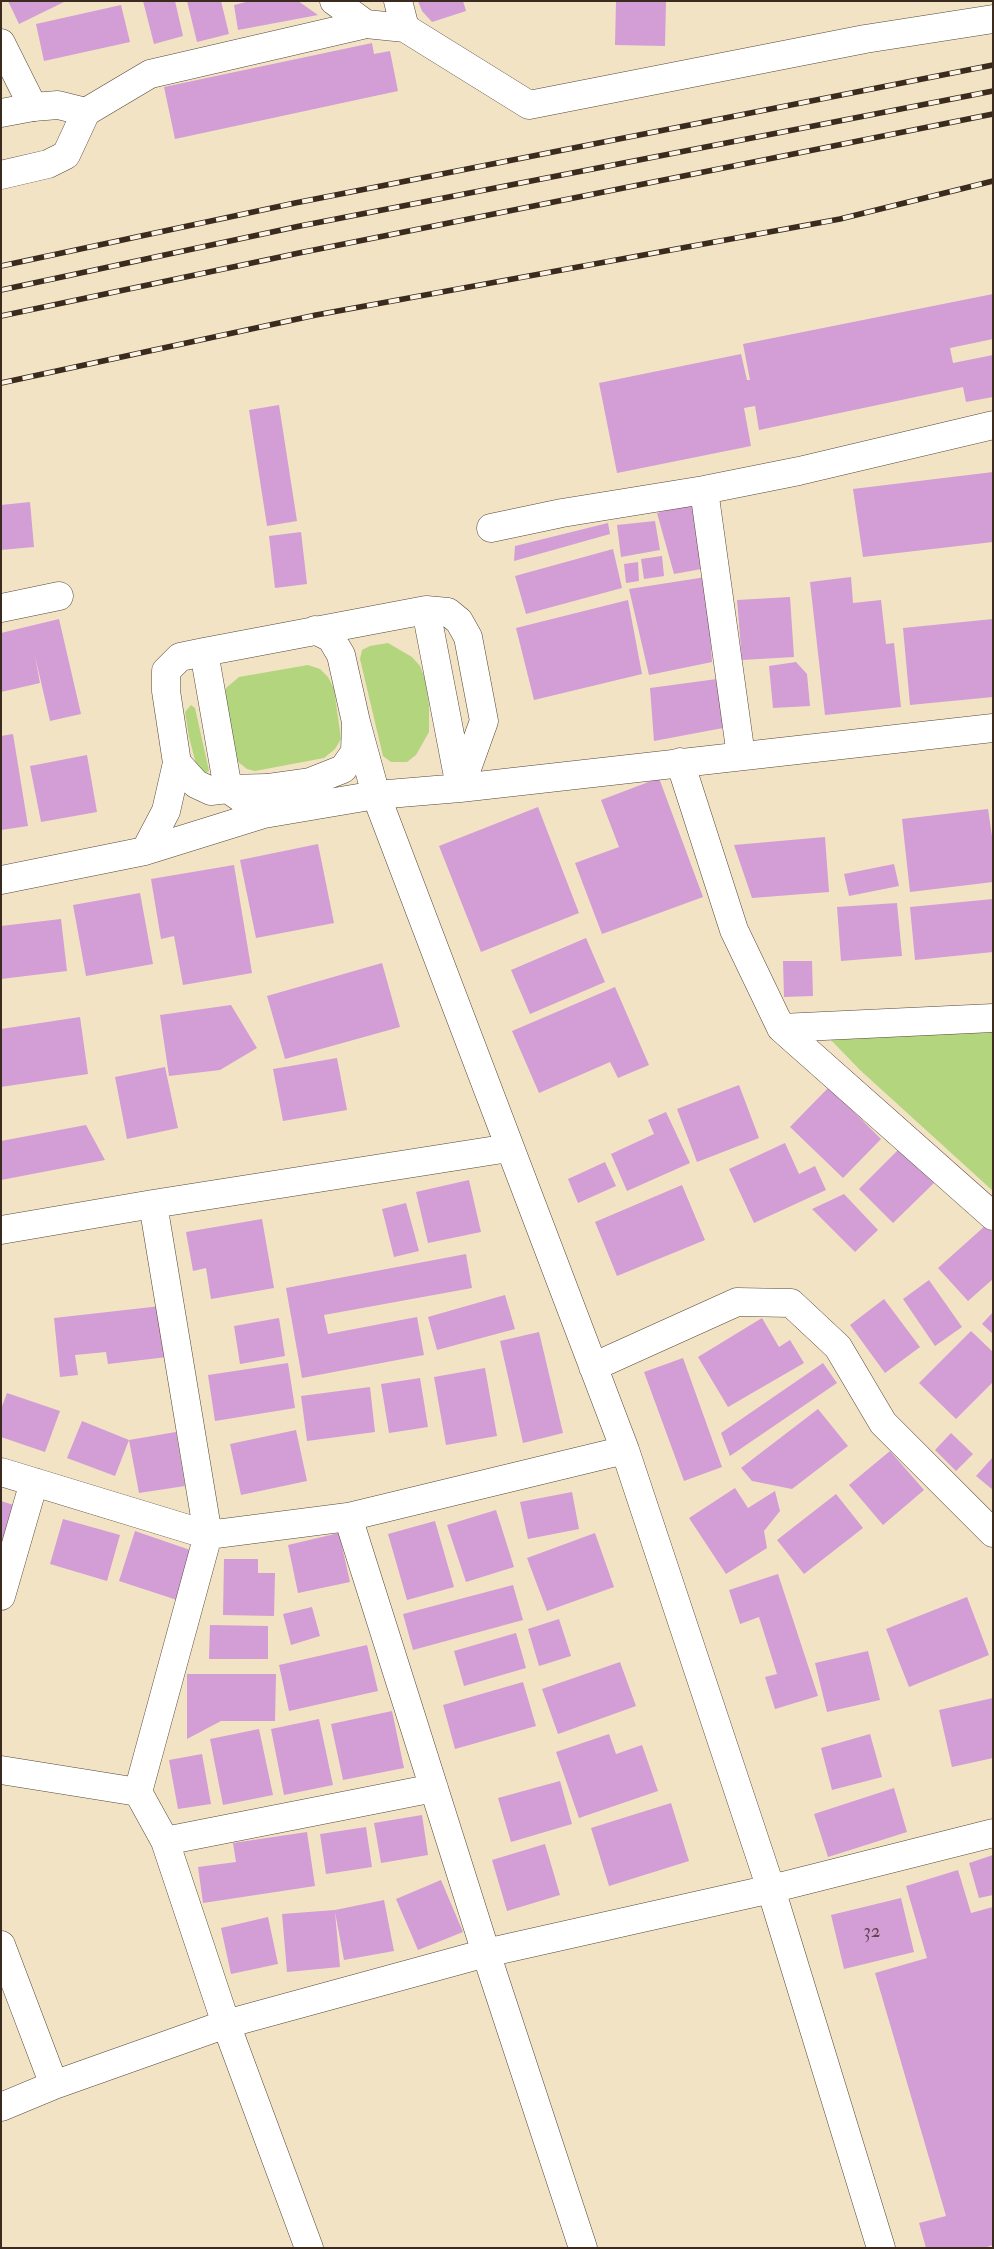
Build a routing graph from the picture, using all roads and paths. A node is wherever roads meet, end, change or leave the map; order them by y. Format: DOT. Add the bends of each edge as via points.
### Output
graph roads {
  1 [pos="334,1"];
  2 [pos="398,1"];
  3 [pos="993,19"];
  4 [pos="366,24"];
  5 [pos="405,28"];
  6 [pos="1,43"];
  7 [pos="33,106"];
  8 [pos="86,112"];
  9 [pos="1,113"];
  10 [pos="1,175"];
  11 [pos="993,425"];
  12 [pos="704,490"];
  13 [pos="491,528"];
  14 [pos="59,596"];
  15 [pos="1,608"];
  16 [pos="426,610"];
  17 [pos="315,630"];
  18 [pos="204,652"];
  19 [pos="356,722"];
  20 [pos="993,728"];
  21 [pos="741,756"];
  22 [pos="680,762"];
  23 [pos="177,763"];
  24 [pos="460,788"];
  25 [pos="228,789"];
  26 [pos="376,795"];
  27 [pos="264,814"];
  28 [pos="145,851"];
  29 [pos="1,880"];
  30 [pos="993,1018"];
  31 [pos="781,1028"];
  32 [pos="510,1148"];
  33 [pos="153,1204"];
  34 [pos="993,1216"];
  35 [pos="1,1230"];
  36 [pos="593,1368"];
  37 [pos="625,1450"];
  38 [pos="1,1472"];
  39 [pos="34,1482"];
  40 [pos="348,1517"];
  41 [pos="993,1533"];
  42 [pos="208,1534"];
  43 [pos="1,1596"];
  44 [pos="1,1770"];
  45 [pos="434,1788"];
  46 [pos="138,1792"];
  47 [pos="993,1833"];
  48 [pos="165,1841"];
  49 [pos="771,1889"];
  50 [pos="1,1945"];
  51 [pos="486,1953"];
  52 [pos="226,2024"];
  53 [pos="54,2085"];
  54 [pos="1,2107"];
  55 [pos="309,2248"];
  56 [pos="583,2248"];
  57 [pos="882,2248"];
  1 -- 4 [label="street"];
  2 -- 5 [label="street"];
  3 -- 5 [label="street" via="855,41 529,105"];
  4 -- 5 [label="street"];
  4 -- 8 [label="street" via="150,74"];
  6 -- 7 [label="street"];
  7 -- 8 [label="street" via="58,105"];
  7 -- 9 [label="street"];
  8 -- 10 [label="street" via="66,155 48,164"];
  11 -- 12 [label="street"];
  12 -- 13 [label="street"];
  12 -- 21 [label="street"];
  14 -- 15 [label="street"];
  16 -- 17 [label="street"];
  16 -- 24 [label="street"];
  16 -- 24 [label="street" via="448,612 459,621 468,637 477,684 484,721"];
  17 -- 18 [label="street"];
  17 -- 19 [label="street" via="331,638 341,655"];
  18 -- 23 [label="street" via="180,657 166,671"];
  18 -- 25 [label="street"];
  19 -- 25 [label="street" via="355,752 343,769 310,782"];
  19 -- 26 [label="street"];
  20 -- 21 [label="street"];
  21 -- 22 [label="street"];
  22 -- 24 [label="street"];
  22 -- 31 [label="street" via="734,930"];
  23 -- 25 [label="street" via="196,784 211,790"];
  23 -- 28 [label="street" via="166,810"];
  24 -- 26 [label="street"];
  25 -- 27 [label="street"];
  26 -- 27 [label="street"];
  26 -- 32 [label="street"];
  27 -- 28 [label="street"];
  28 -- 29 [label="street"];
  30 -- 31 [label="street"];
  31 -- 34 [label="street"];
  32 -- 33 [label="street"];
  32 -- 36 [label="street"];
  33 -- 35 [label="street"];
  33 -- 42 [label="street"];
  36 -- 37 [label="street"];
  36 -- 41 [label="street" via="737,1302 791,1303 838,1348 883,1423"];
  37 -- 40 [label="street"];
  37 -- 49 [label="street"];
  38 -- 39 [label="street"];
  39 -- 42 [label="street"];
  39 -- 43 [label="street"];
  40 -- 42 [label="street"];
  40 -- 45 [label="street"];
  42 -- 46 [label="street"];
  44 -- 46 [label="street"];
  45 -- 48 [label="street"];
  45 -- 51 [label="street"];
  46 -- 48 [label="street"];
  47 -- 49 [label="street"];
  48 -- 52 [label="street"];
  49 -- 51 [label="street"];
  49 -- 57 [label="street"];
  50 -- 53 [label="street"];
  51 -- 52 [label="street"];
  51 -- 56 [label="street"];
  52 -- 53 [label="street"];
  52 -- 55 [label="street"];
  53 -- 54 [label="street"];
}
